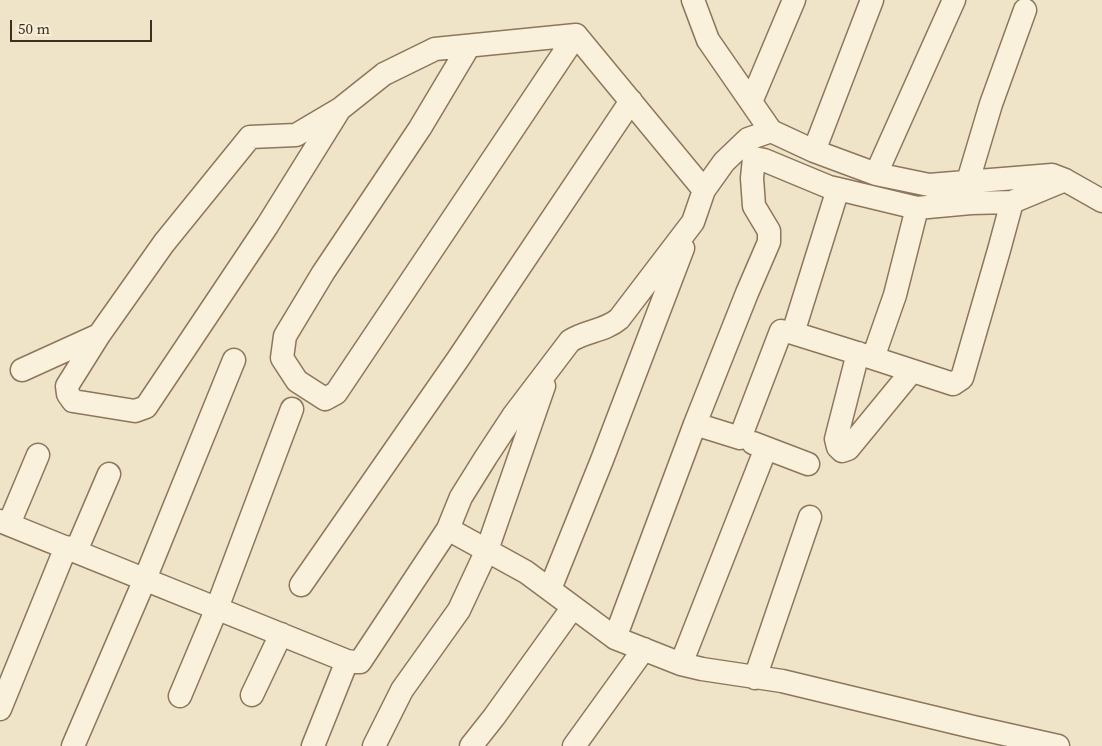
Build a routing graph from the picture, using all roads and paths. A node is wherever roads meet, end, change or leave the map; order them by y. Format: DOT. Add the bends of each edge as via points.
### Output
graph roads {
  1 [pos="693,0"];
  2 [pos="710,0"];
  3 [pos="794,0"];
  4 [pos="872,0"];
  5 [pos="954,0"];
  6 [pos="1025,10"];
  7 [pos="701,22"];
  8 [pos="576,35"];
  9 [pos="469,46"];
  10 [pos="631,101"];
  11 [pos="751,102"];
  12 [pos="340,110"];
  13 [pos="772,131"];
  14 [pos="751,149"];
  15 [pos="814,151"];
  16 [pos="876,174"];
  17 [pos="1065,180"];
  18 [pos="968,182"];
  19 [pos="838,189"];
  20 [pos="704,190"];
  21 [pos="1102,201"];
  22 [pos="1012,202"];
  23 [pos="918,208"];
  24 [pos="693,222"];
  25 [pos="793,333"];
  26 [pos="99,335"];
  27 [pos="866,356"];
  28 [pos="234,360"];
  29 [pos="550,366"];
  30 [pos="22,370"];
  31 [pos="912,371"];
  32 [pos="292,409"];
  33 [pos="695,424"];
  34 [pos="740,438"];
  35 [pos="766,448"];
  36 [pos="38,455"];
  37 [pos="808,464"];
  38 [pos="110,474"];
  39 [pos="810,517"];
  40 [pos="4,522"];
  41 [pos="448,529"];
  42 [pos="71,549"];
  43 [pos="487,550"];
  44 [pos="145,579"];
  45 [pos="301,585"];
  46 [pos="550,589"];
  47 [pos="573,607"];
  48 [pos="217,608"];
  49 [pos="281,634"];
  50 [pos="615,638"];
  51 [pos="644,649"];
  52 [pos="347,661"];
  53 [pos="681,664"];
  54 [pos="755,678"];
  55 [pos="252,695"];
  56 [pos="180,696"];
  57 [pos="0,709"];
  58 [pos="73,746"];
  59 [pos="313,746"];
  60 [pos="374,746"];
  61 [pos="471,746"];
  62 [pos="574,746"];
  63 [pos="1058,746"];
  1 -- 7 [label="street"];
  2 -- 7 [label="street"];
  3 -- 11 [label="street"];
  4 -- 15 [label="street"];
  5 -- 16 [label="street"];
  6 -- 18 [label="street" via="991,104"];
  7 -- 11 [label="street" via="708,40"];
  8 -- 9 [label="street"];
  8 -- 9 [label="street" via="336,394 325,399 297,381 282,358 285,336 420,128"];
  8 -- 10 [label="street"];
  9 -- 12 [label="street" via="435,49 384,74"];
  10 -- 20 [label="street"];
  10 -- 45 [label="street"];
  11 -- 13 [label="street"];
  12 -- 26 [label="street" via="296,135 250,137 164,243"];
  12 -- 26 [label="street" via="146,407 135,411 73,401 68,394 66,386"];
  13 -- 14 [label="street"];
  13 -- 15 [label="street"];
  14 -- 19 [label="street" via="764,160"];
  14 -- 20 [label="street" via="724,162"];
  14 -- 33 [label="street" via="754,206 769,231 769,242"];
  15 -- 16 [label="street"];
  16 -- 18 [label="street" via="929,184"];
  17 -- 18 [label="street" via="1052,174"];
  17 -- 21 [label="street"];
  17 -- 22 [label="street"];
  19 -- 23 [label="street"];
  19 -- 25 [label="street"];
  20 -- 24 [label="street"];
  22 -- 23 [label="street"];
  22 -- 31 [label="street" via="962,378 952,384"];
  23 -- 27 [label="street" via="895,295"];
  24 -- 29 [label="street" via="620,319 570,341"];
  24 -- 46 [label="street"];
  25 -- 27 [label="street"];
  25 -- 34 [label="street" via="781,331"];
  26 -- 30 [label="street"];
  27 -- 31 [label="street"];
  27 -- 31 [label="street" via="836,439 842,451 848,449"];
  28 -- 44 [label="street"];
  29 -- 41 [label="street" via="486,457"];
  29 -- 43 [label="street"];
  32 -- 48 [label="street"];
  33 -- 34 [label="street"];
  33 -- 50 [label="street"];
  34 -- 35 [label="street"];
  35 -- 37 [label="street"];
  35 -- 53 [label="street"];
  36 -- 40 [label="street"];
  38 -- 42 [label="street"];
  39 -- 54 [label="street"];
  40 -- 42 [label="street"];
  41 -- 43 [label="street"];
  41 -- 52 [label="street" via="360,662"];
  42 -- 44 [label="street"];
  42 -- 57 [label="street"];
  43 -- 46 [label="street"];
  43 -- 60 [label="street" via="459,610 402,690"];
  44 -- 48 [label="street"];
  44 -- 58 [label="street"];
  46 -- 47 [label="street"];
  47 -- 50 [label="street"];
  47 -- 61 [label="street"];
  48 -- 49 [label="street"];
  48 -- 56 [label="street"];
  49 -- 52 [label="street"];
  49 -- 55 [label="street"];
  50 -- 51 [label="street"];
  51 -- 53 [label="street"];
  51 -- 62 [label="street"];
  52 -- 59 [label="street"];
  53 -- 54 [label="street"];
  54 -- 63 [label="street" via="782,681"];
}
